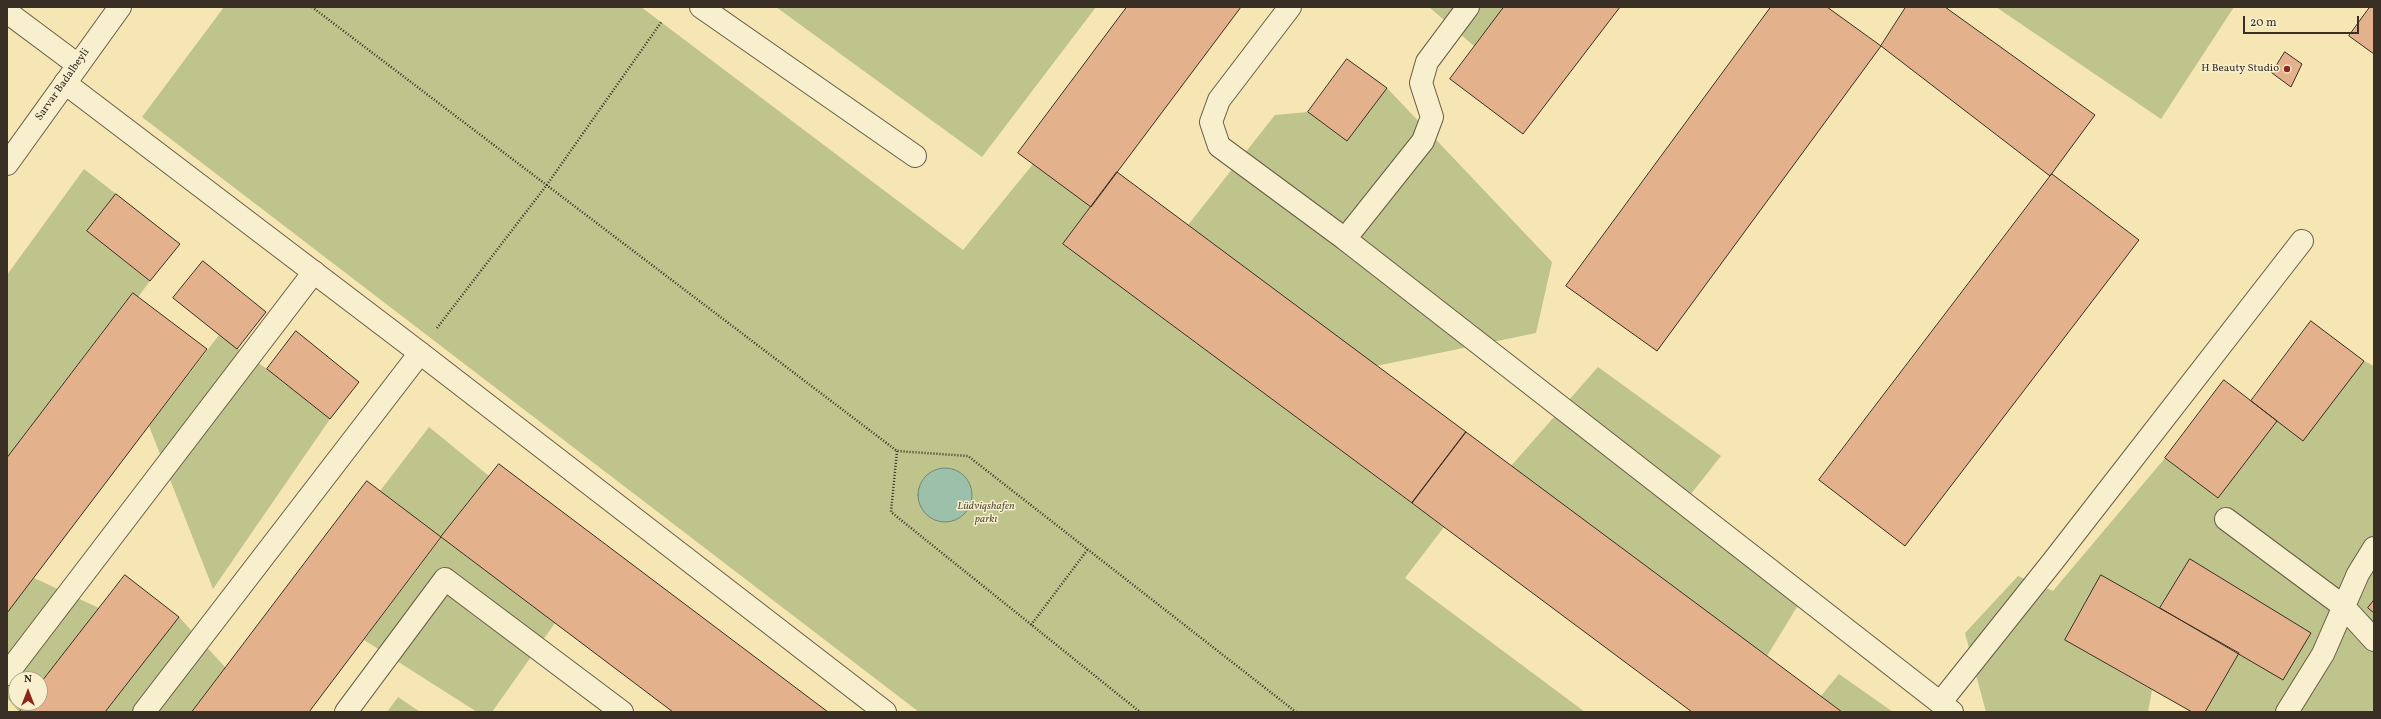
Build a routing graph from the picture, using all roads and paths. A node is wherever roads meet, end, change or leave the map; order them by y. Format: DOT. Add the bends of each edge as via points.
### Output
graph roads {
  1 [pos="120,7"];
  2 [pos="312,7"];
  3 [pos="700,7"];
  4 [pos="1290,7"];
  5 [pos="1468,7"];
  6 [pos="7,12"];
  7 [pos="662,21"];
  8 [pos="78,65"];
  9 [pos="65,83"];
  10 [pos="915,156"];
  11 [pos="7,164"];
  12 [pos="546,186"];
  13 [pos="1345,240"];
  14 [pos="2302,241"];
  15 [pos="314,272"];
  16 [pos="435,331"];
  17 [pos="420,353"];
  18 [pos="897,450"];
  19 [pos="2226,519"];
  20 [pos="2374,548"];
  21 [pos="1088,549"];
  22 [pos="2343,606"];
  23 [pos="1031,625"];
  24 [pos="2374,640"];
  25 [pos="7,674"];
  26 [pos="1946,707"];
  27 [pos="144,712"];
  28 [pos="346,712"];
  29 [pos="622,712"];
  30 [pos="885,712"];
  31 [pos="1140,712"];
  32 [pos="1296,712"];
  33 [pos="2287,712"];
  1 -- 8 [label="street, Sarvar Badalbeyli"];
  2 -- 12 [label="path"];
  3 -- 10 [label="street"];
  4 -- 13 [label="street" via="1219,100 1211,122 1219,146"];
  5 -- 13 [label="street" via="1427,62 1421,83 1432,117 1423,141"];
  6 -- 8 [label="street"];
  7 -- 12 [label="path"];
  8 -- 9 [label="street, Sarvar Badalbeyli"];
  9 -- 11 [label="street, Sarvar Badalbeyli"];
  9 -- 15 [label="street"];
  12 -- 16 [label="path"];
  12 -- 18 [label="path"];
  13 -- 26 [label="street"];
  14 -- 26 [label="street" via="2054,560"];
  15 -- 17 [label="street"];
  15 -- 25 [label="street"];
  17 -- 27 [label="street"];
  17 -- 30 [label="street"];
  18 -- 21 [label="path" via="968,456"];
  18 -- 23 [label="path" via="891,512"];
  19 -- 22 [label="street"];
  20 -- 22 [label="street"];
  21 -- 23 [label="path"];
  21 -- 32 [label="path"];
  22 -- 24 [label="street"];
  22 -- 33 [label="street" via="2323,654"];
  23 -- 31 [label="path"];
  28 -- 29 [label="street" via="445,579"];
}
